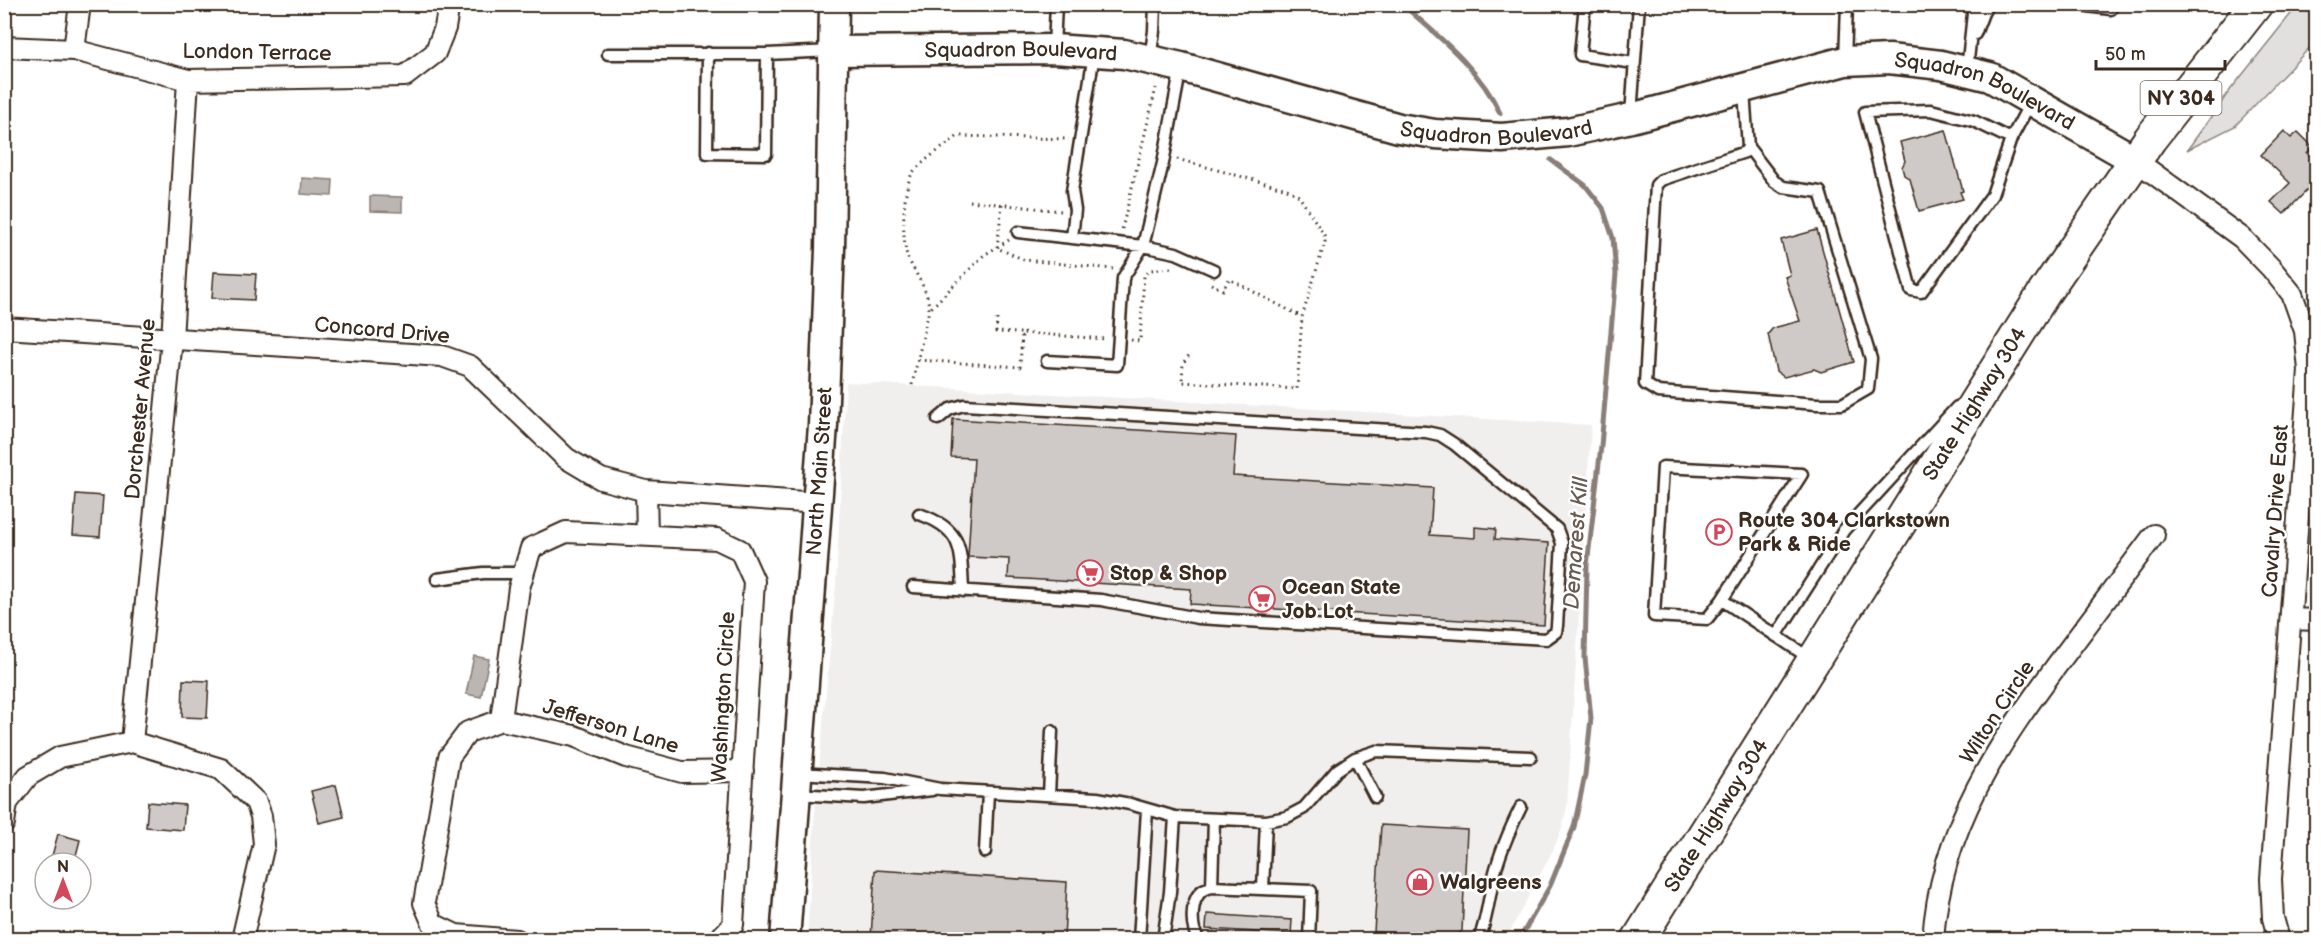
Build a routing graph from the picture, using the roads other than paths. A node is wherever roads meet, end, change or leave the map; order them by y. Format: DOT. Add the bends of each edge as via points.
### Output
graph roads {
  1 [pos="80,4"];
  2 [pos="449,4"];
  3 [pos="834,4"];
  4 [pos="1056,4"];
  5 [pos="1155,4"];
  6 [pos="1585,4"];
  7 [pos="1639,4"];
  8 [pos="1847,4"];
  9 [pos="1974,4"];
  10 [pos="1988,4"];
  11 [pos="2070,4"];
  12 [pos="2256,4"];
  13 [pos="2112,7"];
  14 [pos="4,47"];
  15 [pos="1054,49"];
  16 [pos="74,50"];
  17 [pos="833,51"];
  18 [pos="1095,51"];
  19 [pos="708,53"];
  20 [pos="608,54"];
  21 [pos="768,54"];
  22 [pos="1969,59"];
  23 [pos="1150,60"];
  24 [pos="1845,61"];
  25 [pos="1634,63"];
  26 [pos="1181,67"];
  27 [pos="188,80"];
  28 [pos="1744,87"];
  29 [pos="2032,100"];
  30 [pos="1631,118"];
  31 [pos="2012,139"];
  32 [pos="1748,147"];
  33 [pos="2135,160"];
  34 [pos="1072,233"];
  35 [pos="1016,235"];
  36 [pos="1143,246"];
  37 [pos="1214,270"];
  38 [pos="4,328"];
  39 [pos="172,339"];
  40 [pos="2002,358"];
  41 [pos="1047,361"];
  42 [pos="938,419"];
  43 [pos="645,491"];
  44 [pos="818,503"];
  45 [pos="919,514"];
  46 [pos="647,534"];
  47 [pos="2154,536"];
  48 [pos="524,573"];
  49 [pos="437,579"];
  50 [pos="913,586"];
  51 [pos="963,591"];
  52 [pos="1722,600"];
  53 [pos="2292,619"];
  54 [pos="2316,620"];
  55 [pos="1776,636"];
  56 [pos="1813,660"];
  57 [pos="501,720"];
  58 [pos="1052,731"];
  59 [pos="132,742"];
  60 [pos="1531,757"];
  61 [pos="1355,758"];
  62 [pos="743,771"];
  63 [pos="796,784"];
  64 [pos="940,789"];
  65 [pos="988,792"];
  66 [pos="1048,795"];
  67 [pos="1374,797"];
  68 [pos="1521,807"];
  69 [pos="1147,810"];
  70 [pos="1175,817"];
  71 [pos="1214,819"];
  72 [pos="1266,821"];
  73 [pos="4,823"];
  74 [pos="984,852"];
  75 [pos="1212,887"];
  76 [pos="1263,889"];
  77 [pos="242,939"];
  78 [pos="517,939"];
  79 [pos="718,939"];
  80 [pos="785,939"];
  81 [pos="1139,939"];
  82 [pos="1163,939"];
  83 [pos="1199,939"];
  84 [pos="1309,939"];
  85 [pos="1479,939"];
  86 [pos="1638,939"];
  87 [pos="1933,939"];
  88 [pos="2279,939"];
  1 -- 16 [label="street"];
  2 -- 27 [label="street, London Terrace" via="435,53 405,76"];
  3 -- 17 [label="street, North Main Street"];
  4 -- 15 [label="lane"];
  5 -- 23 [label="lane"];
  6 -- 25 [label="lane" via="1580,55"];
  7 -- 25 [label="lane"];
  8 -- 24 [label="lane"];
  9 -- 22 [label="lane"];
  10 -- 22 [label="lane"];
  11 -- 13 [label="lane"];
  12 -- 33 [label="main road, State Highway 304 / NY 304"];
  14 -- 16 [label="street, London Terrace"];
  15 -- 17 [label="street, Squadron Boulevard"];
  15 -- 18 [label="street, Squadron Boulevard"];
  16 -- 27 [label="street, London Terrace"];
  17 -- 21 [label="lane"];
  17 -- 44 [label="street, North Main Street" via="826,375"];
  18 -- 23 [label="street, Squadron Boulevard"];
  18 -- 34 [label="lane" via="1072,191"];
  19 -- 20 [label="lane"];
  19 -- 21 [label="lane"];
  19 -- 21 [label="lane" via="707,153 766,154"];
  22 -- 24 [label="street, Squadron Boulevard"];
  22 -- 29 [label="street, Squadron Boulevard" via="1990,77"];
  23 -- 26 [label="street, Squadron Boulevard"];
  24 -- 28 [label="street, Squadron Boulevard"];
  25 -- 30 [label="lane"];
  26 -- 30 [label="street, Squadron Boulevard" via="1368,121 1435,134 1534,137"];
  26 -- 36 [label="lane"];
  27 -- 39 [label="street, Dorchester Avenue"];
  28 -- 30 [label="street, Squadron Boulevard"];
  28 -- 32 [label="lane"];
  29 -- 31 [label="lane"];
  29 -- 33 [label="street, Squadron Boulevard"];
  31 -- 31 [label="lane" via="1974,121 1930,110 1865,112 1911,290 1921,292 1992,195"];
  32 -- 32 [label="lane" via="1745,152 1660,180 1656,185 1645,384 1658,392 1842,404 1868,389 1871,359 1820,192 1783,188"];
  33 -- 40 [label="main road, State Highway 304 / NY 304"];
  33 -- 53 [label="street, Cavalry Drive East" via="2249,246 2271,268 2292,294 2305,331 2309,370"];
  34 -- 35 [label="lane"];
  34 -- 36 [label="lane"];
  36 -- 37 [label="lane" via="1176,253"];
  36 -- 41 [label="lane" via="1123,278 1117,365"];
  38 -- 39 [label="street, Concord Drive"];
  39 -- 43 [label="street, Concord Drive" via="442,356 470,366 566,458 601,479"];
  39 -- 59 [label="street, Dorchester Avenue"];
  40 -- 55 [label="lane" via="1844,530"];
  40 -- 56 [label="main road, State Highway 304 / NY 304"];
  42 -- 51 [label="lane" via="950,409 964,405 1425,432 1454,444 1552,523 1562,543 1557,626 1556,632 1546,639 1198,618 1101,600"];
  43 -- 44 [label="street, Concord Drive"];
  43 -- 46 [label="street"];
  44 -- 63 [label="street, North Main Street"];
  45 -- 51 [label="lane" via="943,524 957,541"];
  46 -- 48 [label="street, Washington Circle" via="566,532 531,548"];
  46 -- 62 [label="street, Washington Circle" via="717,539 740,550 754,580"];
  47 -- 87 [label="street, Wilton Circle" via="2031,700 1965,808 1945,862"];
  48 -- 49 [label="lane"];
  48 -- 57 [label="street, Washington Circle"];
  50 -- 51 [label="lane"];
  52 -- 52 [label="lane" via="1773,520 1802,474 1663,467 1654,616 1707,619"];
  52 -- 55 [label="lane"];
  53 -- 54 [label="street"];
  53 -- 88 [label="street, Cavalry Drive East" via="2271,879 2273,918"];
  55 -- 56 [label="lane"];
  56 -- 86 [label="main road, State Highway 304 / NY 304"];
  57 -- 62 [label="street, Jefferson Lane" via="574,736 626,757 682,772"];
  57 -- 78 [label="street" via="468,732 449,757 424,903 433,924 456,935"];
  58 -- 66 [label="lane"];
  59 -- 73 [label="street" via="60,757 28,776 7,803"];
  59 -- 77 [label="street" via="221,769 255,802 264,844"];
  60 -- 61 [label="lane" via="1387,750"];
  61 -- 67 [label="lane"];
  61 -- 72 [label="lane" via="1337,770 1304,808 1287,817"];
  62 -- 79 [label="street, Washington Circle" via="733,925"];
  63 -- 64 [label="lane" via="885,778"];
  63 -- 64 [label="lane" via="864,798"];
  63 -- 80 [label="street, North Main Street"];
  64 -- 65 [label="lane"];
  65 -- 66 [label="lane"];
  65 -- 74 [label="lane"];
  66 -- 69 [label="lane" via="1115,800"];
  68 -- 85 [label="lane" via="1494,874"];
  69 -- 70 [label="lane"];
  69 -- 81 [label="lane"];
  70 -- 71 [label="lane"];
  70 -- 82 [label="lane"];
  71 -- 72 [label="lane"];
  71 -- 75 [label="lane"];
  72 -- 76 [label="lane"];
  75 -- 76 [label="lane"];
  75 -- 83 [label="lane" via="1203,890 1194,906 1193,927"];
  76 -- 84 [label="lane" via="1311,891"];
}
